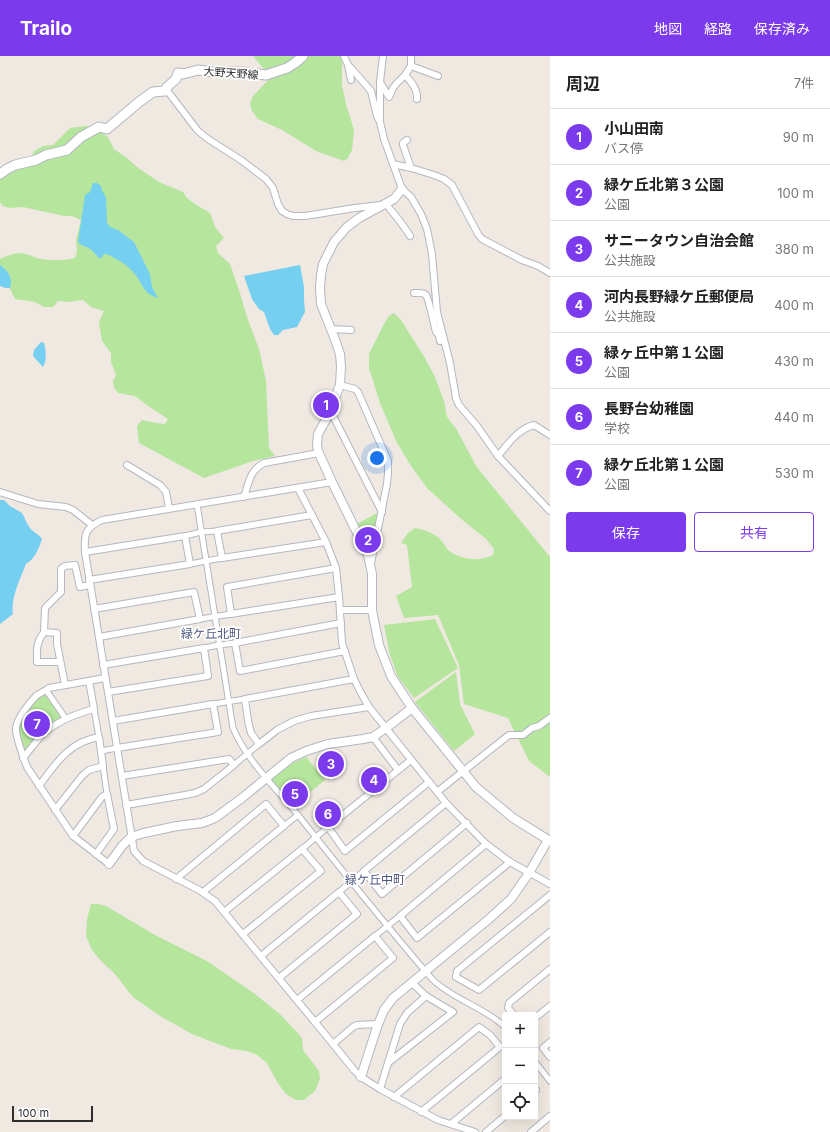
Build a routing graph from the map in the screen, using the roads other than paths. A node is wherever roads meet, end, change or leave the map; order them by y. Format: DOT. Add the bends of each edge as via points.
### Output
graph roads {
  1 [pos="303,56"];
  2 [pos="344,56"];
  3 [pos="382,56"];
  4 [pos="411,56"];
  5 [pos="348,65"];
  6 [pos="411,66"];
  7 [pos="405,75"];
  8 [pos="438,76"];
  9 [pos="351,80"];
  10 [pos="380,82"];
  11 [pos="164,91"];
  12 [pos="417,99"];
  13 [pos="380,122"];
  14 [pos="407,140"];
  15 [pos="393,164"];
  16 [pos="411,168"];
  17 [pos="0,174"];
  18 [pos="402,189"];
  19 [pos="385,204"];
  20 [pos="410,236"];
  21 [pos="550,273"];
  22 [pos="414,293"];
  23 [pos="330,329"];
  24 [pos="351,330"];
  25 [pos="451,368"];
  26 [pos="340,384"];
  27 [pos="330,410"];
  28 [pos="550,436"];
  29 [pos="319,454"];
  30 [pos="498,456"];
  31 [pos="127,465"];
  32 [pos="332,482"];
  33 [pos="298,488"];
  34 [pos="0,492"];
  35 [pos="244,496"];
  36 [pos="197,504"];
  37 [pos="170,508"];
  38 [pos="550,511"];
  39 [pos="382,512"];
  40 [pos="312,516"];
  41 [pos="92,525"];
  42 [pos="217,531"];
  43 [pos="201,532"];
  44 [pos="185,536"];
  45 [pos="326,542"];
  46 [pos="85,552"];
  47 [pos="222,558"];
  48 [pos="206,562"];
  49 [pos="190,564"];
  50 [pos="370,566"];
  51 [pos="336,568"];
  52 [pos="90,582"];
  53 [pos="339,597"];
  54 [pos="94,608"];
  55 [pos="340,610"];
  56 [pos="372,610"];
  57 [pos="231,614"];
  58 [pos="215,617"];
  59 [pos="200,619"];
  60 [pos="341,623"];
  61 [pos="44,632"];
  62 [pos="99,637"];
  63 [pos="235,643"];
  64 [pos="219,644"];
  65 [pos="204,648"];
  66 [pos="345,651"];
  67 [pos="60,662"];
  68 [pos="103,665"];
  69 [pos="105,678"];
  70 [pos="354,679"];
  71 [pos="89,681"];
  72 [pos="65,685"];
  73 [pos="46,690"];
  74 [pos="108,692"];
  75 [pos="245,699"];
  76 [pos="228,701"];
  77 [pos="213,704"];
  78 [pos="369,707"];
  79 [pos="412,708"];
  80 [pos="94,709"];
  81 [pos="550,718"];
  82 [pos="66,719"];
  83 [pos="113,721"];
  84 [pos="386,728"];
  85 [pos="98,737"];
  86 [pos="373,737"];
  87 [pos="259,744"];
  88 [pos="117,748"];
  89 [pos="101,751"];
  90 [pos="247,754"];
  91 [pos="23,758"];
  92 [pos="411,760"];
  93 [pos="234,765"];
  94 [pos="104,766"];
  95 [pos="398,770"];
  96 [pos="463,771"];
  97 [pos="122,776"];
  98 [pos="266,778"];
  99 [pos="428,782"];
  100 [pos="39,786"];
  101 [pos="437,792"];
  102 [pos="107,794"];
  103 [pos="446,803"];
  104 [pos="126,804"];
  105 [pos="55,810"];
  106 [pos="298,815"];
  107 [pos="466,824"];
  108 [pos="284,826"];
  109 [pos="328,827"];
  110 [pos="73,836"];
  111 [pos="132,837"];
  112 [pos="315,838"];
  113 [pos="549,840"];
  114 [pos="486,844"];
  115 [pos="302,849"];
  116 [pos="96,854"];
  117 [pos="510,862"];
  118 [pos="109,864"];
  119 [pos="364,871"];
  120 [pos="529,872"];
  121 [pos="176,878"];
  122 [pos="351,881"];
  123 [pos="550,884"];
  124 [pos="204,892"];
  125 [pos="339,892"];
  126 [pos="550,895"];
  127 [pos="224,912"];
  128 [pos="400,916"];
  129 [pos="387,926"];
  130 [pos="550,932"];
  131 [pos="243,934"];
  132 [pos="375,936"];
  133 [pos="261,956"];
  134 [pos="550,969"];
  135 [pos="425,971"];
  136 [pos="279,978"];
  137 [pos="412,983"];
  138 [pos="426,996"];
  139 [pos="297,1000"];
  140 [pos="550,1006"];
  141 [pos="511,1012"];
  142 [pos="538,1016"];
  143 [pos="315,1022"];
  144 [pos="378,1024"];
  145 [pos="502,1024"];
  146 [pos="550,1042"];
  147 [pos="333,1044"];
  148 [pos="550,1056"];
  149 [pos="388,1063"];
  150 [pos="538,1066"];
  151 [pos="361,1076"];
  152 [pos="550,1081"];
  153 [pos="502,1082"];
  154 [pos="380,1089"];
  155 [pos="394,1096"];
  156 [pos="421,1112"];
  157 [pos="550,1116"];
  158 [pos="502,1119"];
  159 [pos="451,1124"];
  160 [pos="474,1132"];
  161 [pos="486,1132"];
  162 [pos="531,1132"];
  1 -- 11 [label="main road, 大野天野線" via="286,68 266,75 198,70 178,73 176,79"];
  2 -- 5 [label="street"];
  3 -- 10 [label="street"];
  4 -- 6 [label="street"];
  5 -- 9 [label="street"];
  5 -- 13 [label="street" via="371,91 376,116"];
  6 -- 7 [label="street"];
  6 -- 8 [label="street"];
  7 -- 10 [label="street" via="393,88 389,97"];
  7 -- 12 [label="street" via="415,89"];
  10 -- 13 [label="street"];
  11 -- 17 [label="main road" via="153,92 107,129 99,127 91,131 67,150 15,165"];
  11 -- 19 [label="street" via="169,93 198,131 266,179 286,214 305,216"];
  13 -- 15 [label="street"];
  14 -- 16 [label="street" via="402,145"];
  15 -- 16 [label="street"];
  15 -- 18 [label="street"];
  16 -- 21 [label="street" via="444,179 452,185 482,239"];
  18 -- 19 [label="street" via="394,199"];
  18 -- 25 [label="street" via="411,197 427,229 437,312"];
  19 -- 20 [label="street"];
  19 -- 23 [label="street" via="347,227 334,242 323,264 320,296"];
  22 -- 25 [label="street" via="421,292 429,301 436,332"];
  23 -- 24 [label="street"];
  23 -- 26 [label="street" via="340,354"];
  25 -- 30 [label="street" via="459,405"];
  26 -- 27 [label="street"];
  26 -- 39 [label="street" via="358,392 388,461"];
  27 -- 29 [label="street" via="318,434"];
  27 -- 39 [label="street"];
  28 -- 30 [label="street" via="534,425 528,426 513,438"];
  29 -- 32 [label="street"];
  29 -- 35 [label="street" via="264,463 254,469"];
  30 -- 38 [label="street"];
  31 -- 37 [label="street" via="160,485 166,492"];
  32 -- 33 [label="street"];
  32 -- 50 [label="street" via="368,555"];
  33 -- 35 [label="street"];
  33 -- 40 [label="street"];
  34 -- 41 [label="street" via="38,504 66,507"];
  35 -- 36 [label="street"];
  36 -- 37 [label="street"];
  36 -- 43 [label="street"];
  37 -- 41 [label="street" via="102,520"];
  39 -- 50 [label="street"];
  40 -- 42 [label="street"];
  40 -- 45 [label="street"];
  41 -- 46 [label="street" via="84,537"];
  42 -- 43 [label="street"];
  42 -- 47 [label="street"];
  43 -- 44 [label="street"];
  43 -- 48 [label="street"];
  44 -- 46 [label="street"];
  44 -- 49 [label="street"];
  45 -- 47 [label="street"];
  45 -- 51 [label="street"];
  46 -- 52 [label="street"];
  47 -- 48 [label="street"];
  48 -- 49 [label="street"];
  48 -- 58 [label="street"];
  49 -- 52 [label="street"];
  50 -- 56 [label="street"];
  51 -- 53 [label="street"];
  51 -- 57 [label="street" via="226,587"];
  52 -- 54 [label="street"];
  52 -- 61 [label="street" via="80,587 75,565 61,569 61,592 45,608"];
  53 -- 55 [label="street"];
  53 -- 57 [label="street"];
  54 -- 59 [label="street" via="194,592"];
  54 -- 62 [label="street"];
  55 -- 56 [label="street"];
  55 -- 60 [label="street"];
  56 -- 79 [label="street" via="379,645 391,676"];
  57 -- 58 [label="street"];
  58 -- 59 [label="street"];
  58 -- 64 [label="street"];
  59 -- 62 [label="street"];
  60 -- 63 [label="street"];
  60 -- 66 [label="street"];
  61 -- 67 [label="street" via="57,632"];
  61 -- 67 [label="street" via="36,647 37,662"];
  62 -- 68 [label="street"];
  63 -- 64 [label="street"];
  63 -- 66 [label="street" via="240,671"];
  64 -- 65 [label="street"];
  64 -- 76 [label="street"];
  65 -- 68 [label="street"];
  65 -- 74 [label="street" via="208,676"];
  66 -- 70 [label="street"];
  67 -- 72 [label="street"];
  68 -- 69 [label="street"];
  69 -- 71 [label="street"];
  69 -- 74 [label="street"];
  70 -- 75 [label="street"];
  70 -- 78 [label="street"];
  71 -- 72 [label="street"];
  71 -- 80 [label="street"];
  72 -- 73 [label="street"];
  73 -- 82 [label="street"];
  73 -- 91 [label="street" via="37,695 18,721 16,728"];
  74 -- 83 [label="street"];
  75 -- 76 [label="street"];
  75 -- 87 [label="street" via="248,721"];
  76 -- 77 [label="street"];
  76 -- 90 [label="street" via="233,728"];
  77 -- 83 [label="street"];
  77 -- 88 [label="street" via="218,732"];
  78 -- 84 [label="street"];
  78 -- 87 [label="street" via="294,721"];
  79 -- 84 [label="street"];
  79 -- 96 [label="street"];
  80 -- 82 [label="street"];
  80 -- 85 [label="street"];
  81 -- 96 [label="street" via="522,735 510,735"];
  82 -- 91 [label="street" via="42,735"];
  83 -- 88 [label="street"];
  84 -- 86 [label="street"];
  84 -- 92 [label="street"];
  85 -- 89 [label="street"];
  85 -- 100 [label="street" via="71,749 59,759"];
  86 -- 95 [label="street"];
  86 -- 98 [label="street" via="328,744 306,751 291,758"];
  87 -- 90 [label="street"];
  88 -- 89 [label="street"];
  88 -- 97 [label="street"];
  89 -- 94 [label="street"];
  90 -- 93 [label="street"];
  90 -- 98 [label="street"];
  91 -- 100 [label="street"];
  92 -- 95 [label="street"];
  92 -- 99 [label="street"];
  93 -- 97 [label="street" via="229,759"];
  93 -- 104 [label="street" via="195,793"];
  94 -- 102 [label="street"];
  94 -- 105 [label="street" via="89,770 82,776"];
  95 -- 109 [label="street"];
  96 -- 101 [label="street"];
  96 -- 113 [label="street" via="490,800"];
  97 -- 104 [label="street"];
  98 -- 106 [label="street"];
  98 -- 111 [label="street" via="215,818"];
  99 -- 101 [label="street"];
  99 -- 109 [label="street" via="345,850"];
  100 -- 105 [label="street"];
  101 -- 103 [label="street"];
  102 -- 110 [label="street" via="102,796"];
  102 -- 116 [label="street" via="114,829"];
  103 -- 107 [label="street"];
  103 -- 119 [label="street"];
  104 -- 111 [label="street"];
  105 -- 110 [label="street"];
  106 -- 108 [label="street"];
  106 -- 112 [label="street"];
  107 -- 114 [label="street"];
  107 -- 119 [label="street" via="382,894"];
  108 -- 121 [label="street" via="266,804"];
  108 -- 124 [label="street"];
  109 -- 112 [label="street"];
  110 -- 116 [label="street"];
  111 -- 118 [label="street"];
  111 -- 121 [label="street" via="134,851 143,861"];
  112 -- 115 [label="street"];
  112 -- 122 [label="street"];
  113 -- 120 [label="street"];
  114 -- 117 [label="street"];
  114 -- 128 [label="street"];
  115 -- 127 [label="street"];
  115 -- 131 [label="street" via="321,871"];
  116 -- 118 [label="street"];
  117 -- 120 [label="street"];
  117 -- 128 [label="street" via="417,938"];
  119 -- 122 [label="street"];
  120 -- 123 [label="street"];
  120 -- 135 [label="street" via="511,899"];
  121 -- 124 [label="street"];
  122 -- 125 [label="street"];
  122 -- 129 [label="street"];
  124 -- 127 [label="street"];
  125 -- 133 [label="street"];
  125 -- 136 [label="street" via="357,914"];
  126 -- 130 [label="street" via="457,971 456,977 479,990"];
  127 -- 131 [label="street"];
  128 -- 129 [label="street"];
  129 -- 132 [label="street"];
  129 -- 135 [label="street"];
  131 -- 133 [label="street"];
  132 -- 139 [label="street"];
  132 -- 143 [label="street" via="392,958"];
  133 -- 136 [label="street"];
  134 -- 141 [label="street" via="509,1003 508,1008"];
  135 -- 137 [label="street"];
  135 -- 145 [label="street" via="440,987 486,1012"];
  136 -- 139 [label="street"];
  137 -- 138 [label="street"];
  137 -- 144 [label="street" via="393,998"];
  138 -- 149 [label="street" via="400,1024"];
  138 -- 149 [label="street" via="452,1012"];
  139 -- 143 [label="street"];
  140 -- 142 [label="street"];
  143 -- 147 [label="street"];
  144 -- 147 [label="street" via="357,1025"];
  144 -- 151 [label="street"];
  146 -- 148 [label="street" via="543,1048"];
  147 -- 151 [label="street"];
  149 -- 154 [label="street"];
  150 -- 152 [label="street"];
  151 -- 154 [label="street"];
  153 -- 159 [label="street"];
  154 -- 155 [label="street"];
  155 -- 156 [label="street"];
  155 -- 156 [label="street" via="479,1027 490,1035 500,1047"];
  156 -- 159 [label="street"];
  157 -- 162 [label="street"];
  158 -- 161 [label="street"];
  159 -- 160 [label="street"];
}
